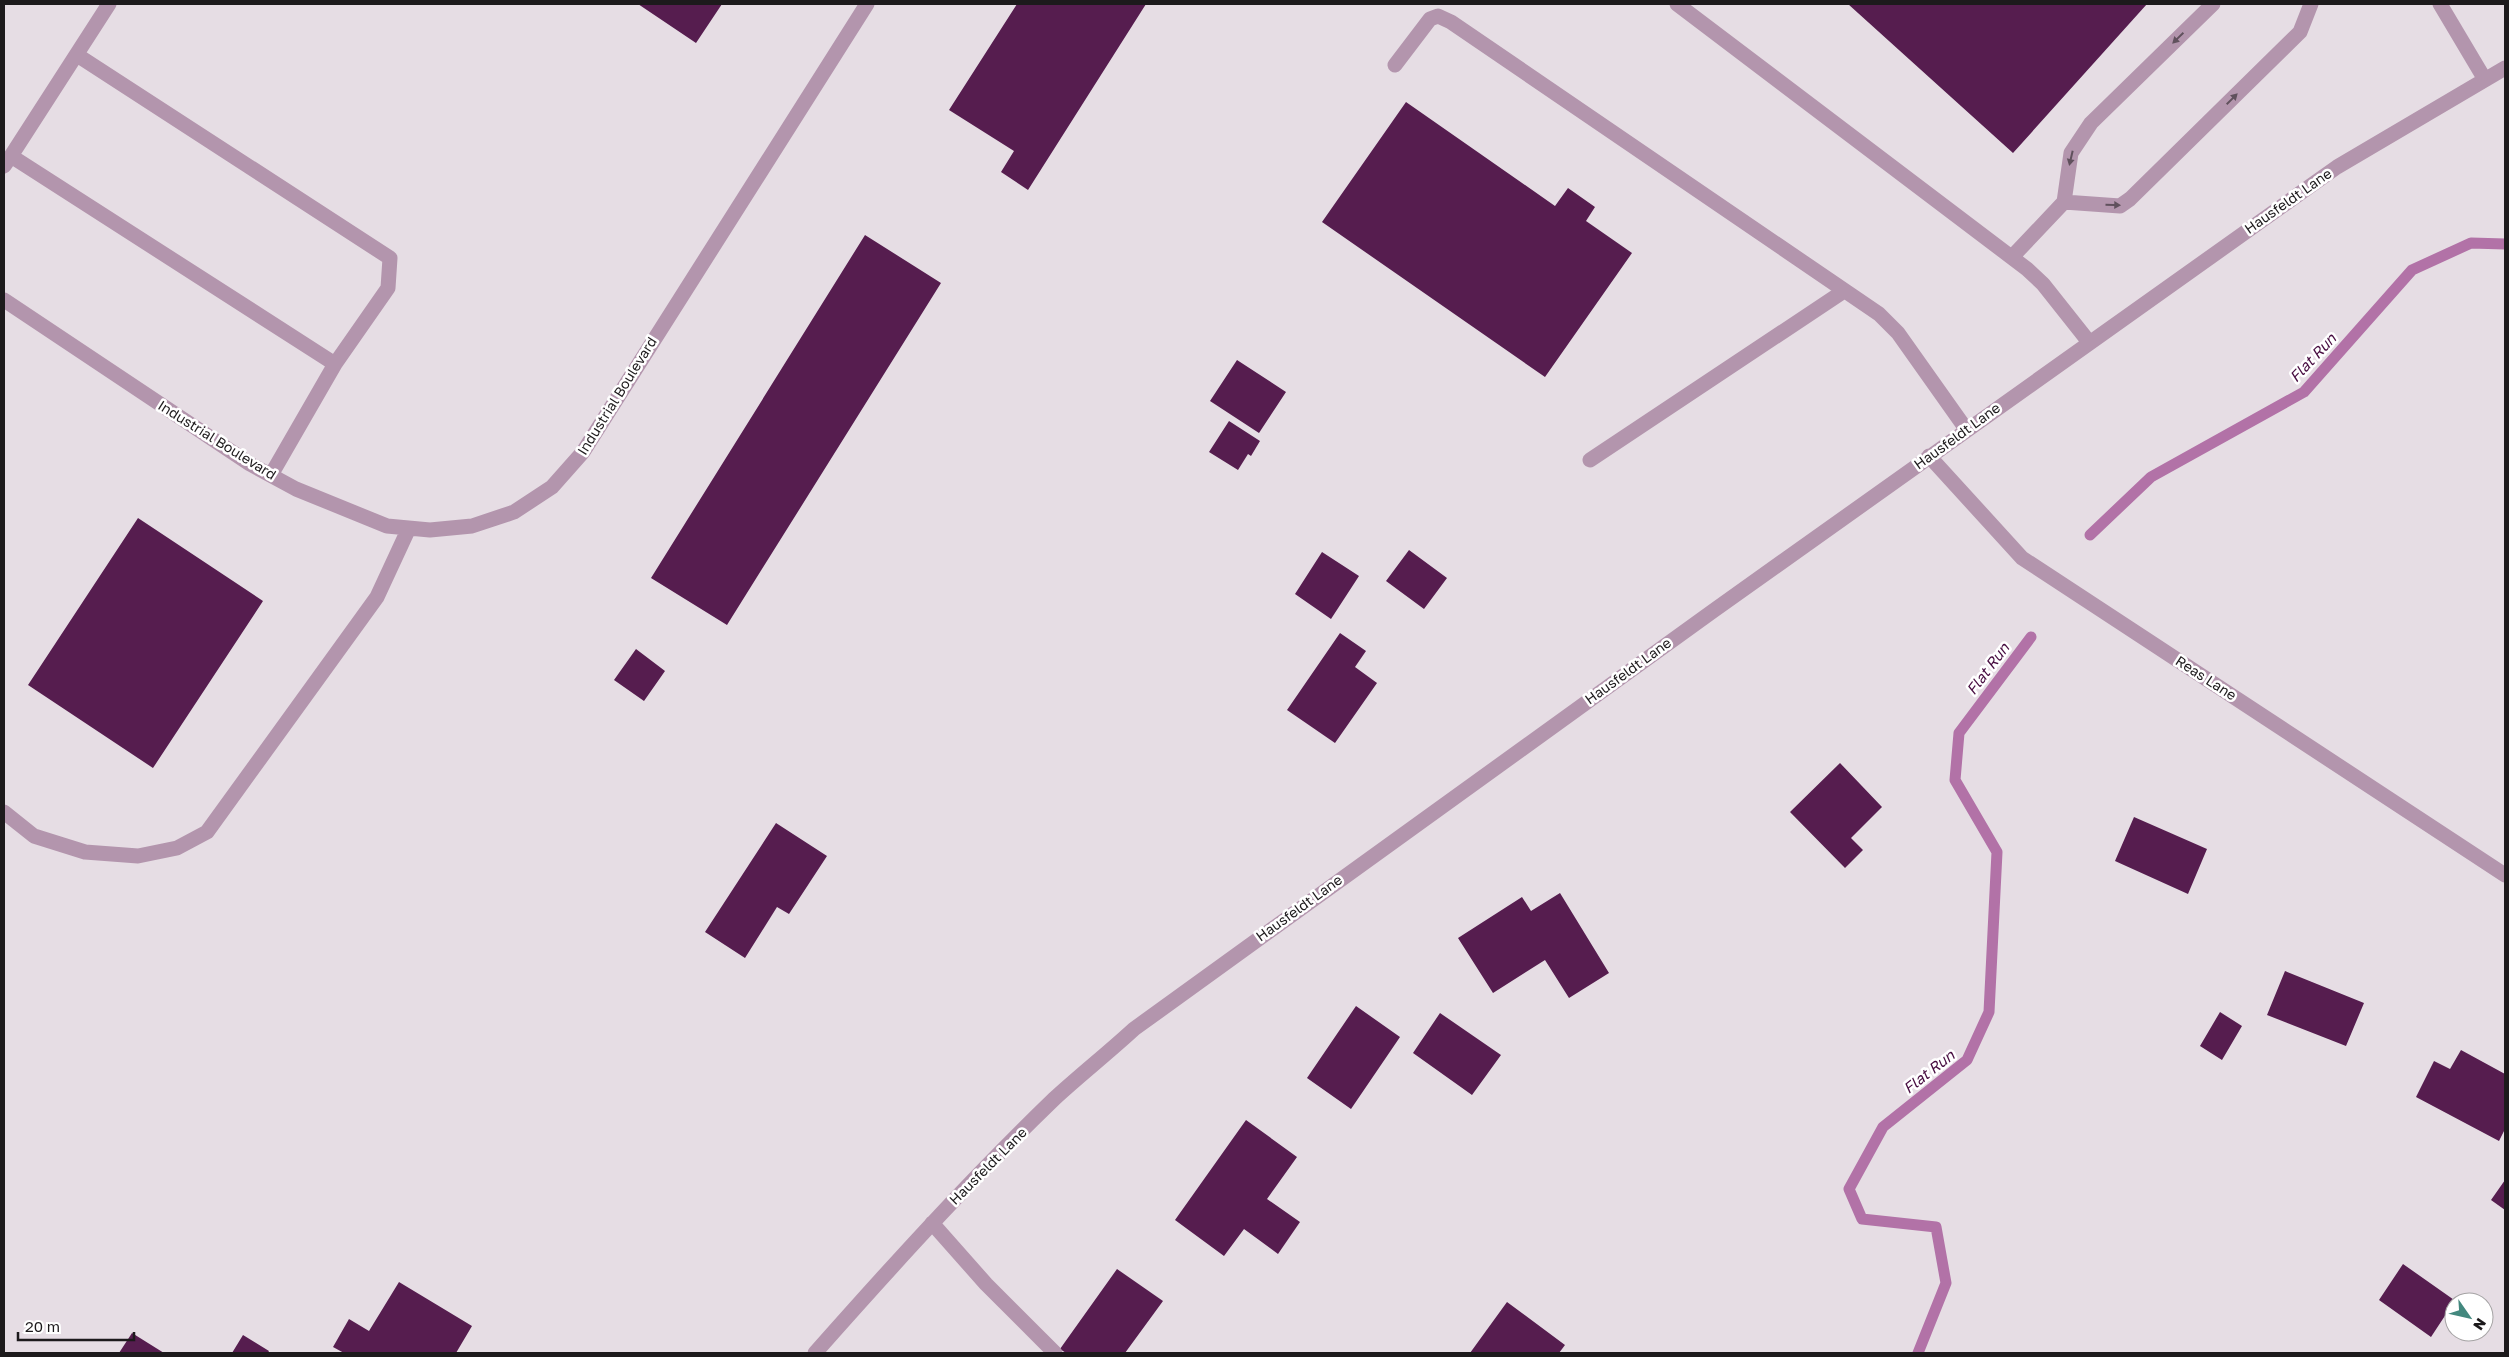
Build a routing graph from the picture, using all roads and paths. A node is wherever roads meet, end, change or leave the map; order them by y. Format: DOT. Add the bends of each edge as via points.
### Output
graph roads {
  1 [pos="109,4"];
  2 [pos="867,4"];
  3 [pos="1677,4"];
  4 [pos="2212,4"];
  5 [pos="2311,4"];
  6 [pos="2440,4"];
  7 [pos="76,55"];
  8 [pos="1394,65"];
  9 [pos="2505,68"];
  10 [pos="2484,78"];
  11 [pos="7,161"];
  12 [pos="2064,202"];
  13 [pos="2012,257"];
  14 [pos="1844,291"];
  15 [pos="5,305"];
  16 [pos="2089,342"];
  17 [pos="335,364"];
  18 [pos="1966,430"];
  19 [pos="1929,456"];
  20 [pos="1590,460"];
  21 [pos="271,475"];
  22 [pos="409,528"];
  23 [pos="4,812"];
  24 [pos="2505,875"];
  25 [pos="932,1223"];
  26 [pos="815,1353"];
  27 [pos="1055,1353"];
  1 -- 7 [label="street"];
  2 -- 22 [label="street, Industrial Boulevard" via="583,452 552,487 514,512 472,526 430,530"];
  3 -- 13 [label="street"];
  4 -- 12 [label="street, one-way" via="2091,123 2078,140 2071,154"];
  12 -- 5 [label="street, one-way" via="2120,206 2130,199 2300,32"];
  6 -- 10 [label="street"];
  7 -- 11 [label="street"];
  7 -- 17 [label="street" via="390,258 388,288"];
  8 -- 14 [label="street" via="1430,19 1438,16 1451,22"];
  9 -- 10 [label="street, Hausfeldt Lane"];
  10 -- 16 [label="street, Hausfeldt Lane" via="2337,167"];
  11 -- 17 [label="street"];
  12 -- 13 [label="street"];
  13 -- 16 [label="street" via="2042,284"];
  14 -- 18 [label="street" via="1879,314 1898,333"];
  14 -- 20 [label="street"];
  15 -- 21 [label="street, Industrial Boulevard"];
  16 -- 18 [label="street, Hausfeldt Lane"];
  17 -- 21 [label="street"];
  18 -- 19 [label="street, Hausfeldt Lane"];
  19 -- 24 [label="street, Reas Lane" via="2022,558"];
  19 -- 25 [label="street, Hausfeldt Lane" via="1134,1028 1056,1098"];
  21 -- 22 [label="street, Industrial Boulevard" via="296,489 386,526"];
  22 -- 23 [label="street" via="377,596 207,832 177,848 138,856 85,852 34,836"];
  25 -- 26 [label="street, Hausfeldt Lane"];
  25 -- 27 [label="street" via="986,1284"];
}
